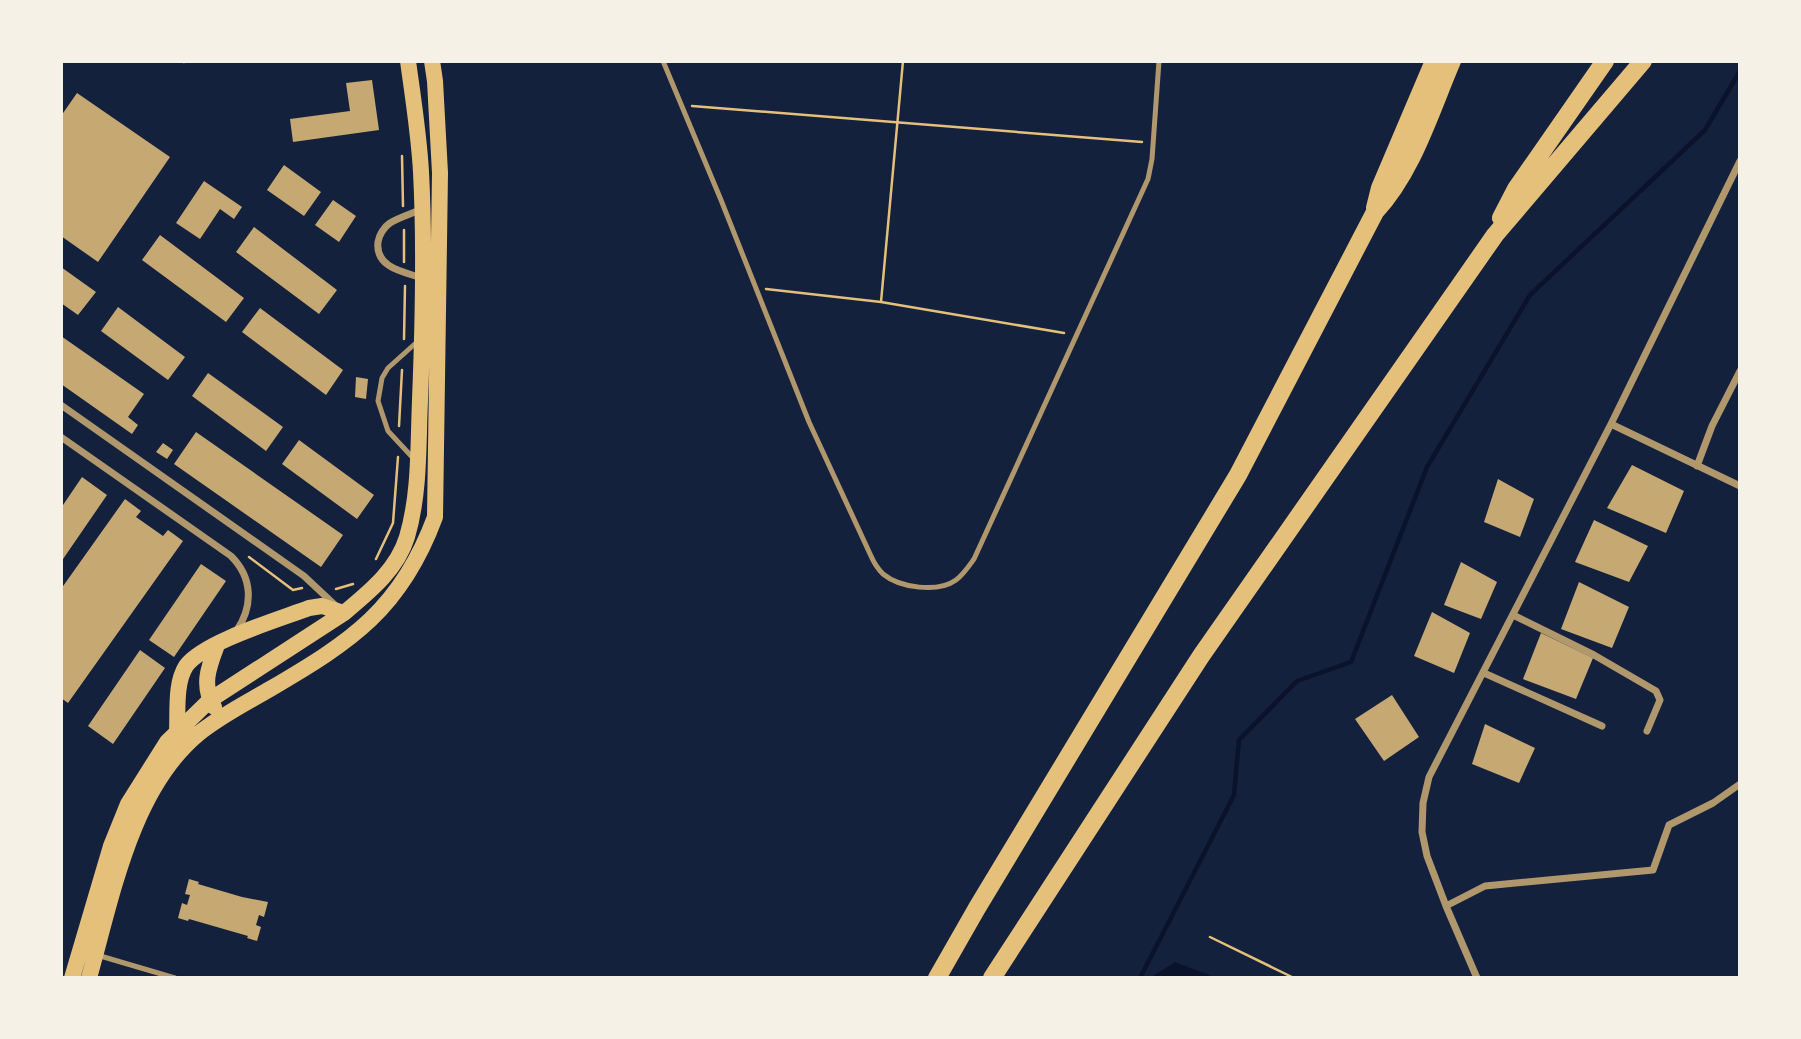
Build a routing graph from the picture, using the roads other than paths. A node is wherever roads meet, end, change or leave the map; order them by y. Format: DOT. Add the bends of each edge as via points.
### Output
graph roads {
  1 [pos="408,61"];
  2 [pos="432,61"];
  3 [pos="663,61"];
  4 [pos="1159,61"];
  5 [pos="1434,61"];
  6 [pos="1452,61"];
  7 [pos="1605,61"];
  8 [pos="1643,61"];
  9 [pos="1740,161"];
  10 [pos="422,209"];
  11 [pos="1375,212"];
  12 [pos="1495,235"];
  13 [pos="422,278"];
  14 [pos="422,338"];
  15 [pos="1740,371"];
  16 [pos="61,405"];
  17 [pos="1611,424"];
  18 [pos="61,437"];
  19 [pos="417,463"];
  20 [pos="1697,466"];
  21 [pos="1740,486"];
  22 [pos="344,613"];
  23 [pos="1513,615"];
  24 [pos="232,637"];
  25 [pos="349,639"];
  26 [pos="217,645"];
  27 [pos="1484,673"];
  28 [pos="210,700"];
  29 [pos="221,718"];
  30 [pos="1602,726"];
  31 [pos="177,731"];
  32 [pos="1647,731"];
  33 [pos="1740,784"];
  34 [pos="1446,906"];
  35 [pos="95,955"];
  36 [pos="72,978"];
  37 [pos="89,978"];
  38 [pos="175,978"];
  39 [pos="937,978"];
  40 [pos="992,978"];
  41 [pos="1477,978"];
  1 -- 10 [label="main road"];
  2 -- 25 [label="main road" via="440,173 435,517 408,576 374,618"];
  3 -- 4 [label="lane" via="809,422 877,568 897,582 928,587 958,579 974,559 1148,178"];
  5 -- 11 [label="highway" via="1380,188"];
  6 -- 11 [label="highway" via="1405,170"];
  7 -- 12 [label="highway" via="1516,189"];
  8 -- 12 [label="highway"];
  9 -- 17 [label="street"];
  10 -- 13 [label="main road"];
  10 -- 13 [label="street" via="384,229 378,243 385,263"];
  11 -- 39 [label="highway" via="1238,475"];
  12 -- 40 [label="highway" via="1201,656"];
  13 -- 14 [label="main road"];
  14 -- 19 [label="main road"];
  14 -- 19 [label="lane" via="388,368 378,401 388,431"];
  15 -- 20 [label="street"];
  16 -- 22 [label="street" via="304,576"];
  17 -- 20 [label="street"];
  17 -- 23 [label="street"];
  18 -- 24 [label="street" via="240,565 248,605"];
  19 -- 22 [label="main road" via="414,504 397,560 378,584"];
  20 -- 21 [label="street"];
  22 -- 24 [label="main road" via="323,606 309,608"];
  22 -- 25 [label="main road"];
  22 -- 28 [label="main road"];
  23 -- 27 [label="street"];
  23 -- 32 [label="street" via="1656,691 1660,701"];
  24 -- 26 [label="main road"];
  25 -- 29 [label="main road"];
  26 -- 28 [label="main road" via="207,669"];
  26 -- 31 [label="main road" via="187,665 181,678"];
  27 -- 30 [label="street"];
  27 -- 34 [label="street" via="1430,777 1423,803 1424,844"];
  28 -- 29 [label="main road"];
  28 -- 31 [label="main road"];
  29 -- 35 [label="main road" via="197,734 154,786 125,852"];
  31 -- 36 [label="main road" via="128,804"];
  33 -- 34 [label="street" via="1669,825 1653,870 1485,886"];
  34 -- 41 [label="street"];
  35 -- 37 [label="main road"];
  35 -- 38 [label="lane"];
}
